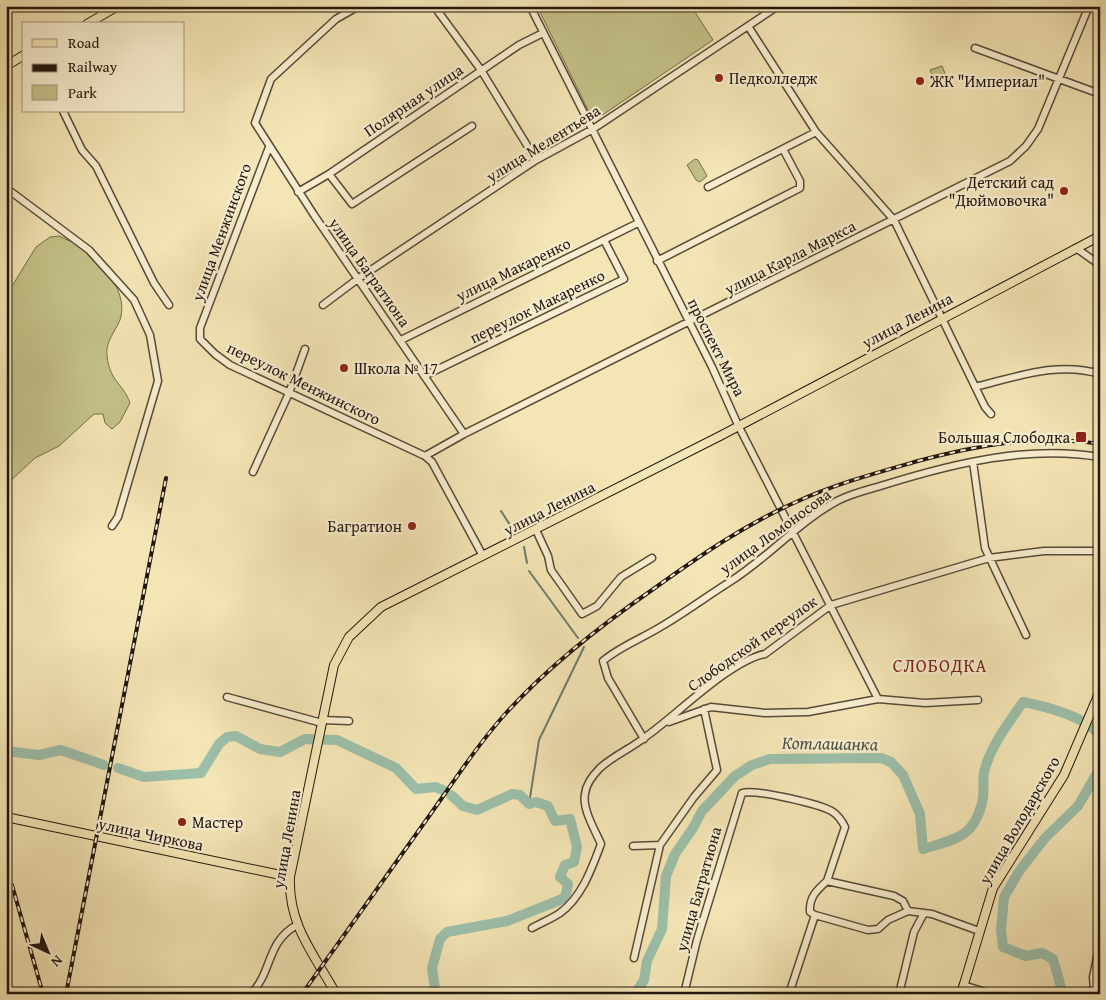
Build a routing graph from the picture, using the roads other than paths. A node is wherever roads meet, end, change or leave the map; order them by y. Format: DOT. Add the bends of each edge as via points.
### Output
graph roads {
  1 [pos="118,6"];
  2 [pos="359,6"];
  3 [pos="434,6"];
  4 [pos="530,6"];
  5 [pos="778,6"];
  6 [pos="1089,6"];
  7 [pos="90,22"];
  8 [pos="748,26"];
  9 [pos="543,32"];
  10 [pos="975,48"];
  11 [pos="22,57"];
  12 [pos="6,66"];
  13 [pos="481,70"];
  14 [pos="1059,80"];
  15 [pos="1100,94"];
  16 [pos="63,112"];
  17 [pos="472,126"];
  18 [pos="593,129"];
  19 [pos="816,132"];
  20 [pos="269,146"];
  21 [pos="783,149"];
  22 [pos="536,160"];
  23 [pos="329,174"];
  24 [pos="708,187"];
  25 [pos="6,188"];
  26 [pos="298,192"];
  27 [pos="894,220"];
  28 [pos="638,223"];
  29 [pos="1100,236"];
  30 [pos="604,240"];
  31 [pos="1076,248"];
  32 [pos="658,260"];
  33 [pos="1100,265"];
  34 [pos="359,278"];
  35 [pos="169,305"];
  36 [pos="323,305"];
  37 [pos="943,317"];
  38 [pos="689,323"];
  39 [pos="200,328"];
  40 [pos="401,340"];
  41 [pos="305,349"];
  42 [pos="1100,374"];
  43 [pos="424,376"];
  44 [pos="975,387"];
  45 [pos="289,393"];
  46 [pos="991,414"];
  47 [pos="738,426"];
  48 [pos="464,434"];
  49 [pos="425,456"];
  50 [pos="1100,457"];
  51 [pos="973,462"];
  52 [pos="252,472"];
  53 [pos="112,526"];
  54 [pos="536,530"];
  55 [pos="794,532"];
  56 [pos="1100,551"];
  57 [pos="483,556"];
  58 [pos="652,558"];
  59 [pos="989,558"];
  60 [pos="831,605"];
  61 [pos="1026,635"];
  62 [pos="1099,694"];
  63 [pos="227,697"];
  64 [pos="878,699"];
  65 [pos="978,700"];
  66 [pos="704,709"];
  67 [pos="349,721"];
  68 [pos="321,725"];
  69 [pos="662,725"];
  70 [pos="644,739"];
  71 [pos="6,817"];
  72 [pos="660,845"];
  73 [pos="633,846"];
  74 [pos="290,878"];
  75 [pos="827,881"];
  76 [pos="908,911"];
  77 [pos="815,915"];
  78 [pos="923,915"];
  79 [pos="297,925"];
  80 [pos="532,928"];
  81 [pos="979,930"];
  82 [pos="1100,943"];
  83 [pos="634,958"];
  84 [pos="963,985"];
  85 [pos="1094,992"];
  86 [pos="251,994"];
  87 [pos="336,994"];
  88 [pos="684,994"];
  89 [pos="790,994"];
  90 [pos="899,994"];
  91 [pos="961,994"];
  92 [pos="992,994"];
  1 -- 7 [label="main road"];
  2 -- 20 [label="street, улица Багратиона" via="336,19 271,79 255,123"];
  3 -- 13 [label="street"];
  4 -- 9 [label="street, проспект Мира"];
  5 -- 8 [label="street, улица Мелентьева"];
  6 -- 14 [label="street, улица Карла Маркса"];
  8 -- 18 [label="street, улица Мелентьева"];
  8 -- 19 [label="street"];
  9 -- 13 [label="street, Полярная улица"];
  9 -- 18 [label="street, проспект Мира"];
  10 -- 14 [label="street"];
  11 -- 12 [label="main road"];
  13 -- 22 [label="street"];
  13 -- 23 [label="street, Полярная улица"];
  14 -- 15 [label="street"];
  14 -- 27 [label="street, улица Карла Маркса" via="1038,130 1010,161"];
  16 -- 35 [label="street" via="82,150 96,166 154,283"];
  17 -- 23 [label="street" via="352,204"];
  18 -- 22 [label="street, улица Мелентьева"];
  18 -- 28 [label="street, проспект Мира"];
  19 -- 21 [label="street"];
  19 -- 27 [label="street"];
  20 -- 26 [label="street, улица Багратиона"];
  20 -- 39 [label="street, улица Менжинского"];
  21 -- 24 [label="street"];
  21 -- 32 [label="street" via="800,181 800,188"];
  22 -- 34 [label="street, улица Мелентьева"];
  23 -- 26 [label="street, Полярная улица"];
  25 -- 53 [label="street" via="90,250 134,300 150,336 158,381 118,517"];
  26 -- 34 [label="street, улица Багратиона"];
  27 -- 37 [label="street"];
  27 -- 38 [label="street, улица Карла Маркса"];
  28 -- 30 [label="street, улица Макаренко"];
  28 -- 32 [label="street, проспект Мира"];
  29 -- 31 [label="main road, улица Ленина"];
  30 -- 40 [label="street, улица Макаренко"];
  30 -- 43 [label="street, переулок Макаренко" via="624,279"];
  31 -- 33 [label="street"];
  31 -- 37 [label="main road, улица Ленина"];
  32 -- 38 [label="street, проспект Мира"];
  34 -- 36 [label="street, улица Мелентьева"];
  34 -- 40 [label="street, улица Багратиона"];
  37 -- 44 [label="street"];
  37 -- 47 [label="main road, улица Ленина"];
  38 -- 47 [label="street, проспект Мира"];
  38 -- 48 [label="street, улица Карла Маркса"];
  39 -- 45 [label="street, переулок Менжинского" via="200,339 215,354"];
  40 -- 43 [label="street, улица Багратиона"];
  41 -- 45 [label="street"];
  42 -- 44 [label="street" via="1084,369 1053,369"];
  43 -- 48 [label="street, улица Багратиона"];
  44 -- 46 [label="street" via="984,408"];
  45 -- 49 [label="street, переулок Менжинского"];
  45 -- 52 [label="street"];
  47 -- 54 [label="main road, улица Ленина"];
  47 -- 55 [label="street, проспект Мира"];
  48 -- 49 [label="street, улица Карла Маркса"];
  49 -- 57 [label="street" via="432,462"];
  50 -- 51 [label="street, улица Ломоносова" via="1041,453"];
  51 -- 55 [label="street, улица Ломоносова" via="910,477 848,497 820,512"];
  51 -- 59 [label="street"];
  54 -- 57 [label="main road, улица Ленина"];
  54 -- 58 [label="street" via="551,570 582,614 597,606 621,577"];
  55 -- 60 [label="street, проспект Мира"];
  55 -- 70 [label="street, улица Ломоносова" via="734,580 603,661 608,678"];
  56 -- 59 [label="street, Слободской переулок" via="1044,551"];
  57 -- 68 [label="main road, улица Ленина" via="381,607 356,629 334,665"];
  59 -- 60 [label="street, Слободской переулок"];
  59 -- 61 [label="street"];
  60 -- 64 [label="street, проспект Мира"];
  60 -- 69 [label="street, Слободской переулок" via="765,654 731,670"];
  62 -- 81 [label="main road, улица Володарского" via="1064,775 993,888"];
  63 -- 68 [label="street"];
  64 -- 65 [label="street" via="925,703"];
  64 -- 66 [label="street" via="808,712 766,713 725,707"];
  66 -- 69 [label="street"];
  66 -- 72 [label="street" via="716,774 694,797"];
  67 -- 68 [label="street"];
  68 -- 74 [label="main road, улица Ленина"];
  69 -- 70 [label="street, Слободской переулок"];
  70 -- 80 [label="street, Слободской переулок" via="590,779 584,794 586,806 601,844 592,868 575,898 561,912"];
  71 -- 74 [label="main road, улица Чиркова"];
  72 -- 73 [label="street"];
  72 -- 83 [label="street"];
  74 -- 79 [label="main road, улица Ленина" via="289,899"];
  75 -- 76 [label="street" via="894,896 903,901"];
  75 -- 77 [label="street" via="809,902 810,912"];
  75 -- 88 [label="street, улица Багратиона" via="845,827 841,819 832,811 768,792 749,790 742,793"];
  76 -- 77 [label="street" via="888,920 878,929 868,930"];
  76 -- 78 [label="street"];
  77 -- 89 [label="street"];
  78 -- 81 [label="street" via="932,914"];
  78 -- 90 [label="street" via="914,932"];
  79 -- 86 [label="street" via="279,938 258,986"];
  79 -- 87 [label="main road, улица Ленина"];
  81 -- 84 [label="main road, улица Володарского"];
  82 -- 85 [label="street" via="1093,977"];
  84 -- 91 [label="main road, улица Володарского"];
  84 -- 92 [label="street"];
}
